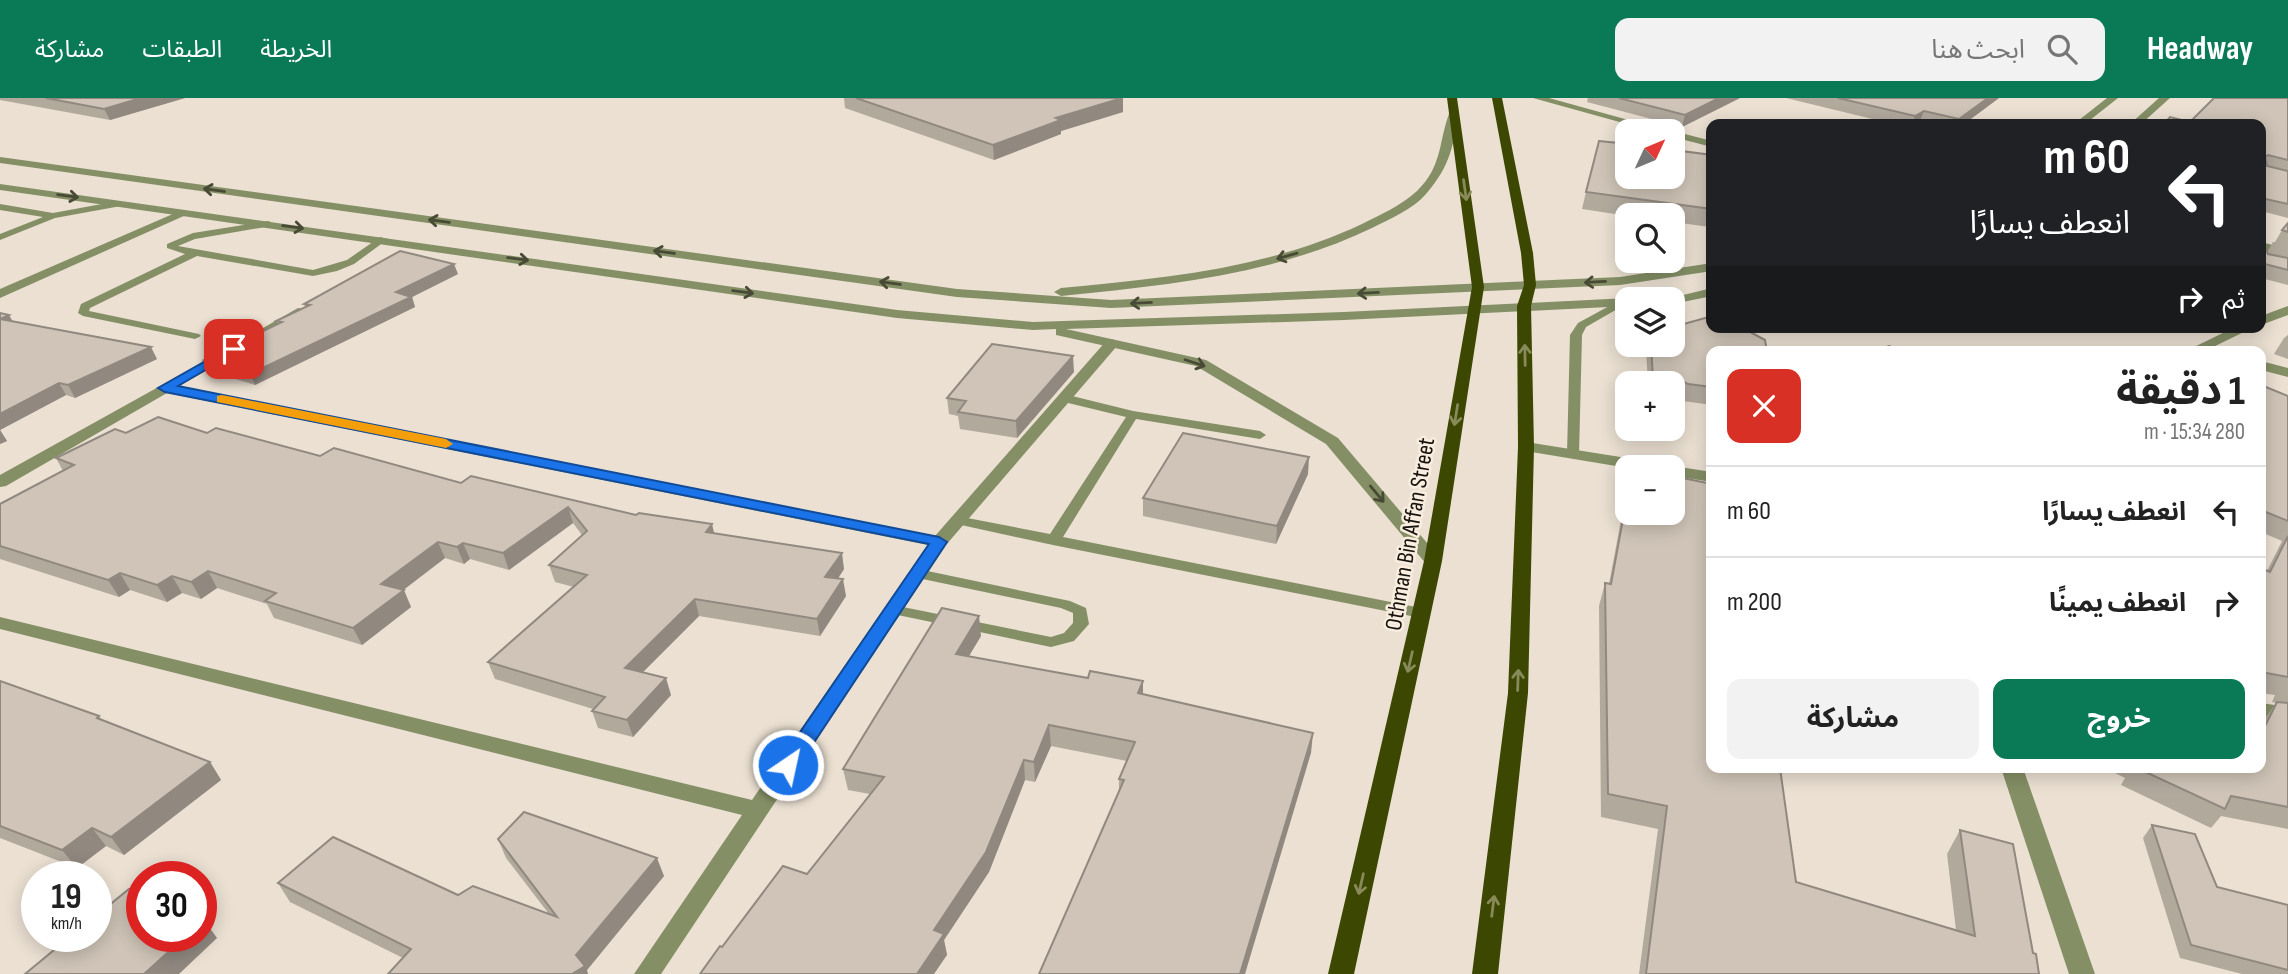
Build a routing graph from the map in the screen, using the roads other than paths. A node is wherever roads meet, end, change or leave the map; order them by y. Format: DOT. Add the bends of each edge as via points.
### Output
graph roads {
  1 [pos="1497,98"];
  2 [pos="1538,98"];
  3 [pos="2113,98"];
  4 [pos="2165,98"];
  5 [pos="1453,104"];
  6 [pos="1618,119"];
  7 [pos="2086,119"];
  8 [pos="2141,119"];
  9 [pos="1685,137"];
  10 [pos="1706,142"];
  11 [pos="0,160"];
  12 [pos="7,188"];
  13 [pos="118,204"];
  14 [pos="0,206"];
  15 [pos="182,213"];
  16 [pos="53,216"];
  17 [pos="268,224"];
  18 [pos="0,237"];
  19 [pos="383,239"];
  20 [pos="417,244"];
  21 [pos="2266,247"];
  22 [pos="196,253"];
  23 [pos="2288,253"];
  24 [pos="393,258"];
  25 [pos="2266,261"];
  26 [pos="2288,267"];
  27 [pos="1706,268"];
  28 [pos="1530,285"];
  29 [pos="1478,287"];
  30 [pos="957,293"];
  31 [pos="1706,293"];
  32 [pos="0,295"];
  33 [pos="1685,298"];
  34 [pos="1615,302"];
  35 [pos="309,306"];
  36 [pos="1524,306"];
  37 [pos="1615,307"];
  38 [pos="1473,309"];
  39 [pos="2288,310"];
  40 [pos="2266,319"];
  41 [pos="1033,326"];
  42 [pos="2234,333"];
  43 [pos="195,336"];
  44 [pos="1112,343"];
  45 [pos="2205,346"];
  46 [pos="2266,366"];
  47 [pos="2288,373"];
  48 [pos="165,388"];
  49 [pos="1064,398"];
  50 [pos="1133,415"];
  51 [pos="1259,435"];
  52 [pos="1526,447"];
  53 [pos="1573,454"];
  54 [pos="1615,461"];
  55 [pos="1685,473"];
  56 [pos="1706,476"];
  57 [pos="0,482"];
  58 [pos="957,520"];
  59 [pos="1053,541"];
  60 [pos="939,542"];
  61 [pos="1433,561"];
  62 [pos="918,574"];
  63 [pos="893,610"];
  64 [pos="1421,613"];
  65 [pos="0,623"];
  66 [pos="2266,711"];
  67 [pos="2288,714"];
  68 [pos="2014,773"];
  69 [pos="758,810"];
  70 [pos="648,974"];
  71 [pos="1341,974"];
  72 [pos="1485,974"];
  73 [pos="2082,974"];
  1 -- 28 [label="main road"];
  2 -- 6 [label="street"];
  3 -- 7 [label="street"];
  4 -- 8 [label="street"];
  5 -- 29 [label="main road, Othman Bin Affan Street, one-way"];
  5 -- 30 [label="street, one-way" via="1445,158 1421,193 1389,215 1331,243 1189,279 1072,292"];
  9 -- 10 [label="street"];
  30 -- 11 [label="street, one-way"];
  12 -- 13 [label="street, one-way"];
  12 -- 14 [label="lane"];
  13 -- 15 [label="street"];
  13 -- 16 [label="lane"];
  14 -- 16 [label="lane"];
  15 -- 17 [label="street"];
  15 -- 32 [label="street"];
  16 -- 18 [label="lane"];
  17 -- 19 [label="street, one-way"];
  17 -- 22 [label="lane" via="193,236 170,246"];
  19 -- 20 [label="street"];
  19 -- 22 [label="lane" via="359,259 313,273"];
  20 -- 24 [label="street"];
  20 -- 41 [label="street, one-way" via="897,314"];
  21 -- 23 [label="street"];
  22 -- 43 [label="lane" via="85,306 83,313"];
  25 -- 26 [label="street"];
  27 -- 28 [label="street, one-way" via="1620,281"];
  28 -- 29 [label="street"];
  28 -- 36 [label="main road"];
  29 -- 30 [label="street, one-way" via="1111,304"];
  29 -- 38 [label="main road, Othman Bin Affan Street"];
  31 -- 33 [label="street"];
  34 -- 36 [label="street"];
  35 -- 48 [label="street"];
  36 -- 38 [label="street"];
  52 -- 36 [label="main road, one-way"];
  37 -- 53 [label="lane" via="1582,325 1576,335"];
  38 -- 41 [label="street"];
  38 -- 61 [label="main road, Othman Bin Affan Street, one-way"];
  39 -- 40 [label="street"];
  41 -- 44 [label="street"];
  42 -- 45 [label="street"];
  44 -- 49 [label="street"];
  44 -- 61 [label="street, one-way" via="1201,363 1332,440"];
  46 -- 47 [label="street"];
  48 -- 57 [label="street"];
  48 -- 60 [label="street"];
  49 -- 50 [label="lane"];
  49 -- 58 [label="street"];
  50 -- 51 [label="lane"];
  50 -- 59 [label="lane"];
  52 -- 53 [label="street"];
  72 -- 52 [label="main road, one-way" via="1518,693"];
  53 -- 54 [label="street"];
  55 -- 56 [label="street"];
  58 -- 59 [label="lane"];
  58 -- 60 [label="street"];
  59 -- 64 [label="lane"];
  60 -- 62 [label="street"];
  61 -- 64 [label="main road, Othman Bin Affan Street"];
  62 -- 63 [label="street"];
  62 -- 63 [label="lane" via="1065,604 1081,611 1081,624 1069,637 1051,642"];
  63 -- 69 [label="street"];
  64 -- 71 [label="main road, Othman Bin Affan Street, one-way"];
  65 -- 69 [label="street"];
  66 -- 67 [label="street"];
  68 -- 73 [label="street"];
  69 -- 70 [label="street"];
}
